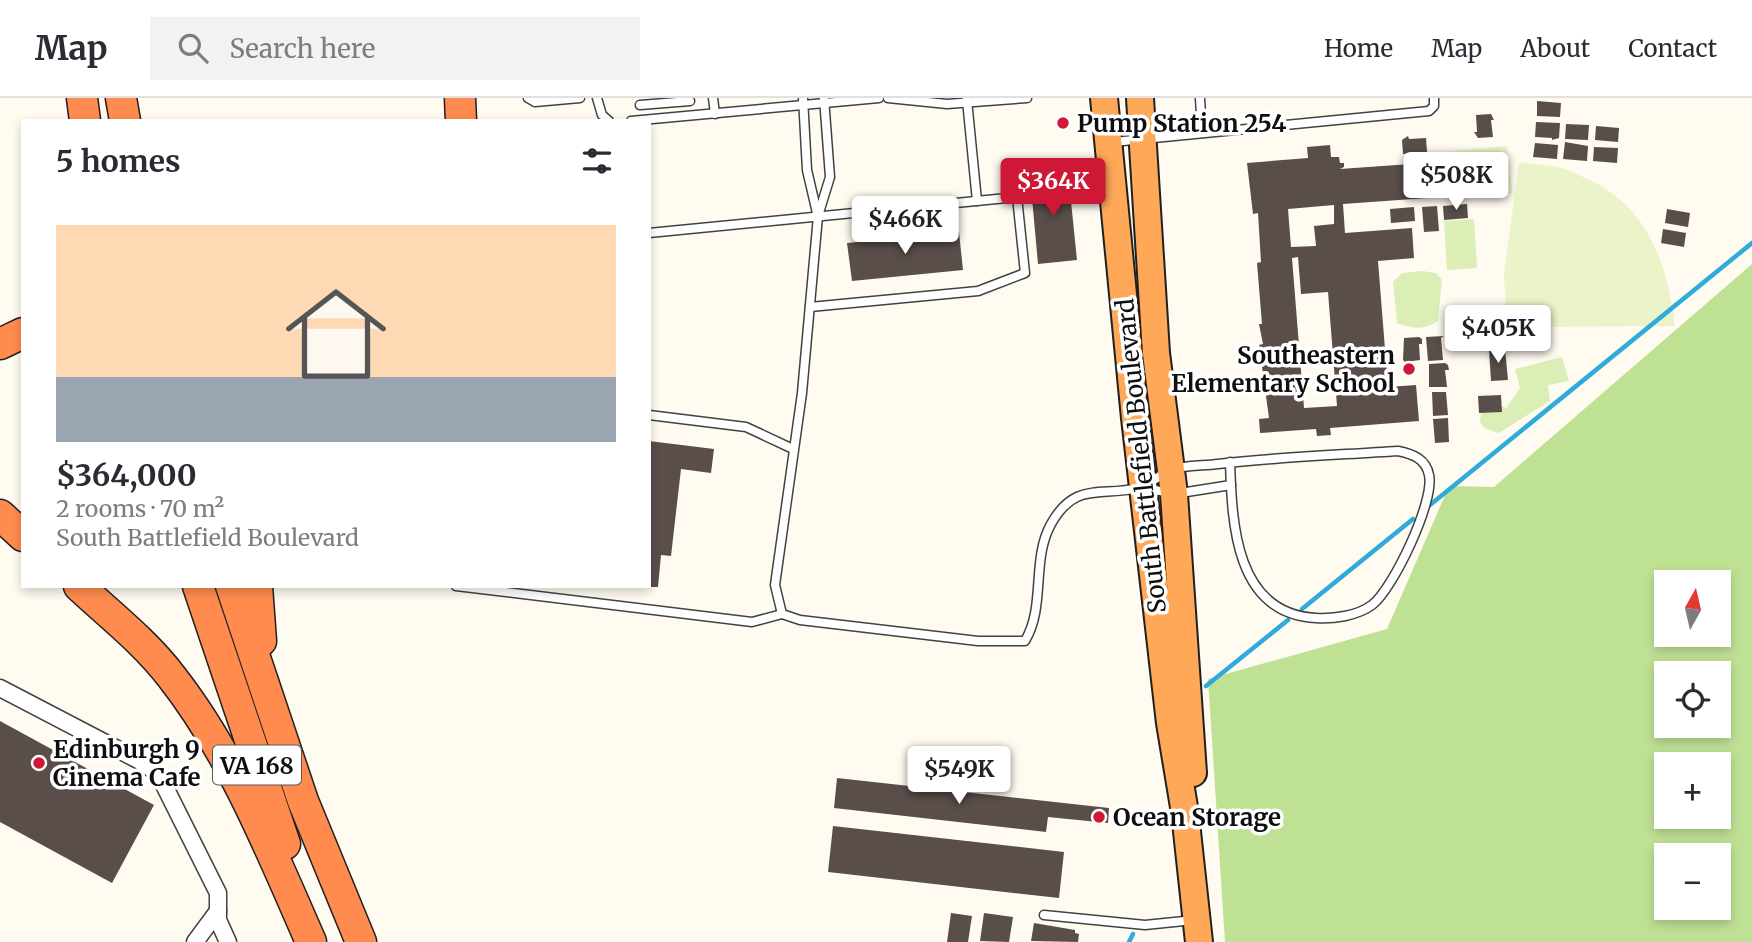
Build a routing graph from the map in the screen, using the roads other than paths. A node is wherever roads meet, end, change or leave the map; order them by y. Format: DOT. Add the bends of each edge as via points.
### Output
graph roads {
  1 [pos="121,98"];
  2 [pos="460,98"];
  3 [pos="528,98"];
  4 [pos="580,98"];
  5 [pos="597,98"];
  6 [pos="713,98"];
  7 [pos="751,98"];
  8 [pos="879,98"];
  9 [pos="888,98"];
  10 [pos="1027,98"];
  11 [pos="1104,98"];
  12 [pos="1140,98"];
  13 [pos="1200,98"];
  14 [pos="1434,98"];
  15 [pos="690,99"];
  16 [pos="908,99"];
  17 [pos="639,101"];
  18 [pos="825,101"];
  19 [pos="967,101"];
  20 [pos="803,102"];
  21 [pos="752,109"];
  22 [pos="715,114"];
  23 [pos="691,116"];
  24 [pos="125,119"];
  25 [pos="461,119"];
  26 [pos="607,119"];
  27 [pos="641,119"];
  28 [pos="651,119"];
  29 [pos="1202,133"];
  30 [pos="1144,139"];
  31 [pos="1108,142"];
  32 [pos="977,201"];
  33 [pos="818,215"];
  34 [pos="651,233"];
  35 [pos="810,307"];
  36 [pos="21,334"];
  37 [pos="0,344"];
  38 [pos="651,415"];
  39 [pos="793,449"];
  40 [pos="1230,463"];
  41 [pos="1172,482"];
  42 [pos="1231,485"];
  43 [pos="1144,487"];
  44 [pos="0,516"];
  45 [pos="21,534"];
  46 [pos="81,588"];
  47 [pos="199,588"];
  48 [pos="232,588"];
  49 [pos="257,588"];
  50 [pos="473,588"];
  51 [pos="782,614"];
  52 [pos="0,688"];
  53 [pos="303,801"];
  54 [pos="1185,813"];
  55 [pos="218,911"];
  56 [pos="1044,915"];
  57 [pos="1198,931"];
  58 [pos="195,942"];
  59 [pos="228,942"];
  60 [pos="311,942"];
  61 [pos="324,942"];
  62 [pos="361,942"];
  1 -- 24 [label="highway"];
  2 -- 25 [label="highway"];
  3 -- 4 [label="lane" via="535,102"];
  5 -- 26 [label="lane"];
  6 -- 22 [label="lane"];
  7 -- 21 [label="lane"];
  8 -- 18 [label="lane"];
  9 -- 16 [label="lane"];
  10 -- 19 [label="lane"];
  11 -- 31 [label="highway, South Battlefield Boulevard"];
  12 -- 30 [label="highway, South Battlefield Boulevard"];
  13 -- 29 [label="lane"];
  14 -- 29 [label="lane" via="1429,111"];
  15 -- 17 [label="lane"];
  15 -- 23 [label="lane"];
  16 -- 19 [label="lane" via="947,104"];
  17 -- 27 [label="lane"];
  18 -- 20 [label="lane"];
  18 -- 33 [label="lane" via="830,177"];
  19 -- 32 [label="lane"];
  20 -- 21 [label="lane"];
  20 -- 33 [label="lane" via="807,170"];
  21 -- 22 [label="lane"];
  22 -- 23 [label="lane"];
  23 -- 28 [label="lane"];
  29 -- 30 [label="lane"];
  30 -- 31 [label="lane"];
  30 -- 41 [label="highway, South Battlefield Boulevard" via="1156,353"];
  31 -- 43 [label="highway, South Battlefield Boulevard"];
  32 -- 33 [label="lane"];
  32 -- 35 [label="lane" via="1017,197 1025,273 978,291"];
  33 -- 34 [label="lane"];
  33 -- 35 [label="lane"];
  35 -- 39 [label="lane"];
  36 -- 37 [label="highway"];
  38 -- 39 [label="lane" via="746,427"];
  39 -- 51 [label="lane" via="775,585"];
  40 -- 41 [label="lane"];
  40 -- 42 [label="lane"];
  40 -- 42 [label="lane" via="1398,451 1424,462 1430,477 1405,559 1389,588 1371,606 1325,619 1275,606 1248,577 1241,559"];
  41 -- 42 [label="lane"];
  41 -- 43 [label="lane"];
  41 -- 43 [label="lane"];
  41 -- 54 [label="highway, South Battlefield Boulevard" via="1194,770"];
  43 -- 51 [label="lane" via="1118,493 1094,491 1070,499 1052,523 1042,549 1035,625 1026,641 978,641"];
  43 -- 54 [label="highway, South Battlefield Boulevard" via="1170,723"];
  44 -- 45 [label="highway"];
  46 -- 60 [label="highway" via="137,639 194,707 216,741"];
  47 -- 61 [label="highway, VA 168" via="291,861"];
  48 -- 53 [label="highway, VA 168"];
  49 -- 53 [label="highway" via="261,641"];
  50 -- 51 [label="lane" via="752,621"];
  52 -- 55 [label="street" via="158,774 215,886"];
  53 -- 62 [label="highway, VA 168"];
  54 -- 57 [label="highway, South Battlefield Boulevard"];
  55 -- 58 [label="street"];
  55 -- 59 [label="street"];
  56 -- 57 [label="lane"];
}
